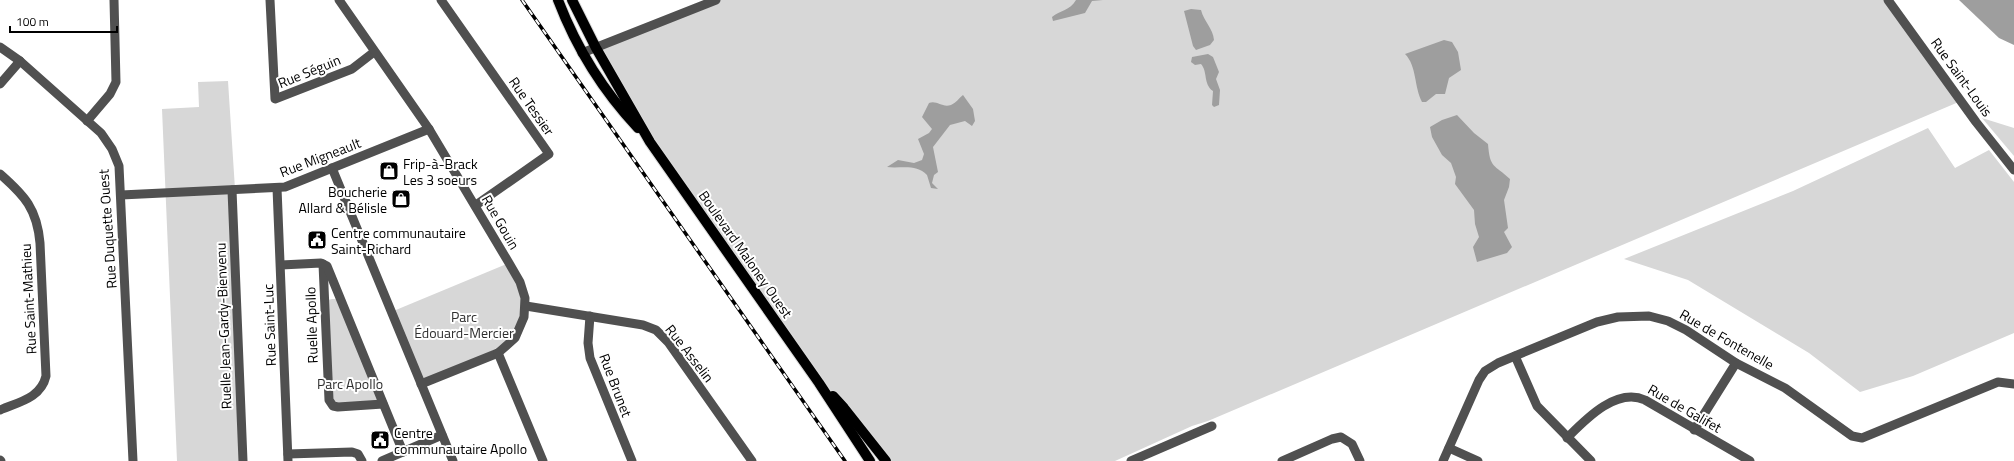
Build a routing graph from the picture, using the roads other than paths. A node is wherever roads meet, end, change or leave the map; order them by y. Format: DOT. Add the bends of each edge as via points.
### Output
graph roads {
  1 [pos="114,0"];
  2 [pos="270,0"];
  3 [pos="338,0"];
  4 [pos="441,0"];
  5 [pos="558,0"];
  6 [pos="572,0"];
  7 [pos="690,0"];
  8 [pos="716,0"];
  9 [pos="1888,0"];
  10 [pos="694,9"];
  11 [pos="0,47"];
  12 [pos="596,48"];
  13 [pos="374,52"];
  14 [pos="582,53"];
  15 [pos="20,62"];
  16 [pos="0,84"];
  17 [pos="87,121"];
  18 [pos="429,130"];
  19 [pos="650,142"];
  20 [pos="332,168"];
  21 [pos="2014,170"];
  22 [pos="0,174"];
  23 [pos="277,188"];
  24 [pos="232,190"];
  25 [pos="121,195"];
  26 [pos="476,206"];
  27 [pos="323,264"];
  28 [pos="281,265"];
  29 [pos="526,306"];
  30 [pos="590,316"];
  31 [pos="498,352"];
  32 [pos="1515,356"];
  33 [pos="1736,363"];
  34 [pos="819,383"];
  35 [pos="421,384"];
  36 [pos="2014,384"];
  37 [pos="383,404"];
  38 [pos="0,410"];
  39 [pos="1212,426"];
  40 [pos="1694,430"];
  41 [pos="442,436"];
  42 [pos="1567,438"];
  43 [pos="1449,448"];
  44 [pos="403,452"];
  45 [pos="288,458"];
  46 [pos="133,461"];
  47 [pos="243,461"];
  48 [pos="362,461"];
  49 [pos="382,461"];
  50 [pos="453,461"];
  51 [pos="544,461"];
  52 [pos="632,461"];
  53 [pos="752,461"];
  54 [pos="870,461"];
  55 [pos="886,461"];
  56 [pos="1131,461"];
  57 [pos="1282,461"];
  58 [pos="1360,461"];
  59 [pos="1443,461"];
  60 [pos="1478,461"];
  61 [pos="1591,461"];
  62 [pos="1750,461"];
  1 -- 17 [label="street" via="116,82 110,94"];
  2 -- 13 [label="street, Rue Séguin" via="275,99 352,69"];
  3 -- 13 [label="street, Rue Gouin"];
  4 -- 26 [label="street, Rue Tessier" via="549,154"];
  5 -- 14 [label="main road, Boulevard Maloney Ouest"];
  6 -- 12 [label="main road, Boulevard Maloney Ouest"];
  7 -- 10 [label="street"];
  8 -- 10 [label="street"];
  9 -- 21 [label="street, Rue Saint-Louis"];
  10 -- 12 [label="street"];
  11 -- 15 [label="street, Rue Duquette Ouest"];
  12 -- 14 [label="street"];
  12 -- 19 [label="main road, Boulevard Maloney Ouest"];
  13 -- 18 [label="street, Rue Gouin"];
  14 -- 19 [label="main road, Boulevard Maloney Ouest" via="624,114"];
  15 -- 16 [label="street"];
  15 -- 17 [label="street, Rue Duquette Ouest"];
  17 -- 25 [label="street, Rue Duquette Ouest" via="101,133 114,153 119,170"];
  18 -- 20 [label="street, Rue Migneault"];
  18 -- 26 [label="street, Rue Gouin"];
  19 -- 34 [label="main road, Boulevard Maloney Ouest"];
  20 -- 23 [label="street, Rue Migneault"];
  20 -- 35 [label="street"];
  22 -- 38 [label="street, Rue Saint-Mathieu" via="25,198 37,222 46,376 42,387 34,395"];
  23 -- 24 [label="street, Rue Migneault"];
  23 -- 28 [label="street, Rue Saint-Luc"];
  24 -- 25 [label="street, Rue Migneault"];
  24 -- 47 [label="street, Ruelle Jean-Gardy-Bienvenu"];
  25 -- 46 [label="street, Rue Duquette Ouest"];
  26 -- 29 [label="street, Rue Gouin" via="520,282"];
  27 -- 28 [label="street"];
  27 -- 37 [label="street, Ruelle Apollo" via="327,266"];
  27 -- 37 [label="street, Ruelle Apollo" via="329,400 333,406 338,407"];
  28 -- 45 [label="street, Rue Saint-Luc"];
  29 -- 30 [label="street, Rue Asselin"];
  29 -- 31 [label="street, Rue Gouin" via="519,331 511,342"];
  30 -- 52 [label="street, Rue Brunet" via="590,358"];
  30 -- 53 [label="street, Rue Asselin" via="643,325 656,330 668,342"];
  31 -- 35 [label="street, Rue Gouin"];
  31 -- 51 [label="street"];
  32 -- 33 [label="street, Rue de Fontenelle" via="1609,319 1640,315 1668,321 1686,330"];
  32 -- 42 [label="street" via="1537,406"];
  32 -- 43 [label="street, Rue de Fontenelle" via="1491,367 1482,376"];
  33 -- 36 [label="street, Rue de Fontenelle" via="1792,392 1852,436 1862,438 1998,382"];
  33 -- 40 [label="street"];
  34 -- 54 [label="main road, Boulevard Maloney Ouest"];
  34 -- 55 [label="main road, Boulevard Maloney Ouest" via="844,408"];
  35 -- 41 [label="street"];
  37 -- 44 [label="street, Ruelle Apollo"];
  39 -- 56 [label="street"];
  40 -- 42 [label="street, Rue de Galifet" via="1634,396 1602,407 1591,414"];
  40 -- 62 [label="street, Rue de Galifet"];
  41 -- 44 [label="street"];
  41 -- 50 [label="street"];
  42 -- 61 [label="street"];
  43 -- 59 [label="street, Rue de Fontenelle"];
  43 -- 60 [label="street"];
  44 -- 49 [label="street"];
  45 -- 48 [label="street" via="352,452 358,454"];
  57 -- 58 [label="street" via="1340,437 1352,444"];
}
